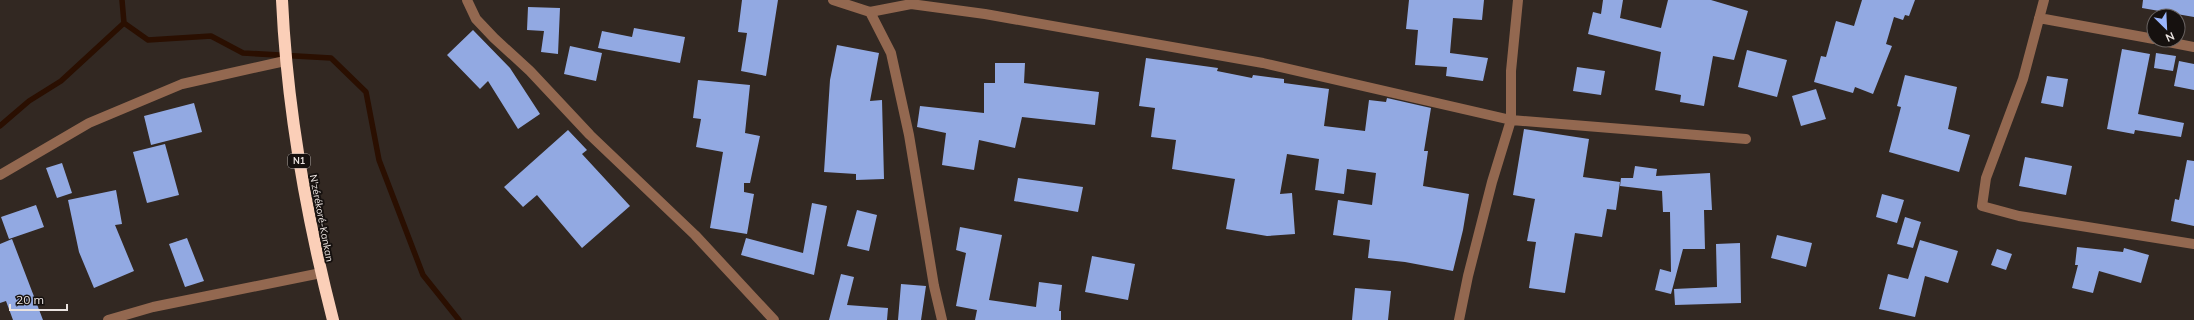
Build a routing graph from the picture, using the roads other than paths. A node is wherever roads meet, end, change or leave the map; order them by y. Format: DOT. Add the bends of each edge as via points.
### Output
graph roads {
  1 [pos="282,0"];
  2 [pos="467,0"];
  3 [pos="833,0"];
  4 [pos="1518,0"];
  5 [pos="2044,0"];
  6 [pos="870,12"];
  7 [pos="2039,18"];
  8 [pos="2146,38"];
  9 [pos="285,61"];
  10 [pos="1511,120"];
  11 [pos="1746,139"];
  12 [pos="0,175"];
  13 [pos="2194,244"];
  14 [pos="321,274"];
  15 [pos="108,320"];
  16 [pos="333,320"];
  17 [pos="774,320"];
  18 [pos="942,320"];
  19 [pos="1459,320"];
  1 -- 9 [label="highway, N'zérékoré-Kankan / N1"];
  2 -- 17 [label="street" via="476,19 494,38 694,235"];
  3 -- 6 [label="street"];
  4 -- 10 [label="street" via="1511,72"];
  5 -- 7 [label="street"];
  6 -- 10 [label="street" via="911,4 985,14 1263,63"];
  6 -- 18 [label="street" via="892,53 910,135 934,286"];
  7 -- 8 [label="street"];
  7 -- 13 [label="street" via="2023,79 1986,178 1982,206 2019,216"];
  9 -- 12 [label="street" via="182,84 89,124"];
  9 -- 14 [label="highway, N'zérékoré-Kankan / N1" via="296,150"];
  10 -- 11 [label="street"];
  10 -- 19 [label="street" via="1492,182"];
  14 -- 15 [label="street" via="153,307"];
  14 -- 16 [label="highway, N'zérékoré-Kankan / N1"];
}
